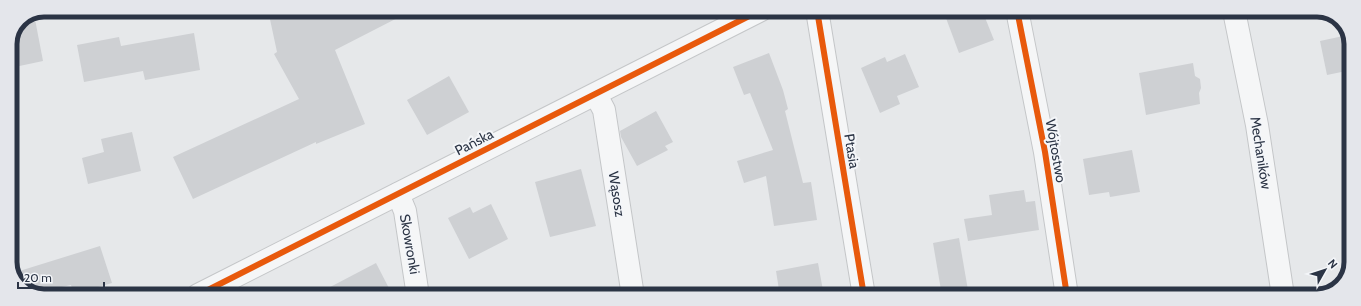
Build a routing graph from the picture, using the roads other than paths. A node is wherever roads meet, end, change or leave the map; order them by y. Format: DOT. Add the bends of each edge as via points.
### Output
graph roads {
  1 [pos="747,17"];
  2 [pos="818,17"];
  3 [pos="1018,17"];
  4 [pos="1235,17"];
  5 [pos="596,95"];
  6 [pos="398,194"];
  7 [pos="212,289"];
  8 [pos="417,289"];
  9 [pos="632,289"];
  10 [pos="863,289"];
  11 [pos="1065,289"];
  12 [pos="1282,289"];
  1 -- 5 [label="street, Pańska"];
  2 -- 10 [label="street, Ptasia"];
  3 -- 11 [label="street, Wójtostwo" via="1045,152"];
  4 -- 12 [label="street, Mechaników" via="1257,125"];
  5 -- 6 [label="street, Pańska"];
  5 -- 9 [label="street, Wąsosz" via="604,110"];
  6 -- 7 [label="street, Pańska"];
  6 -- 8 [label="street, Skowronki" via="405,211"];
}
